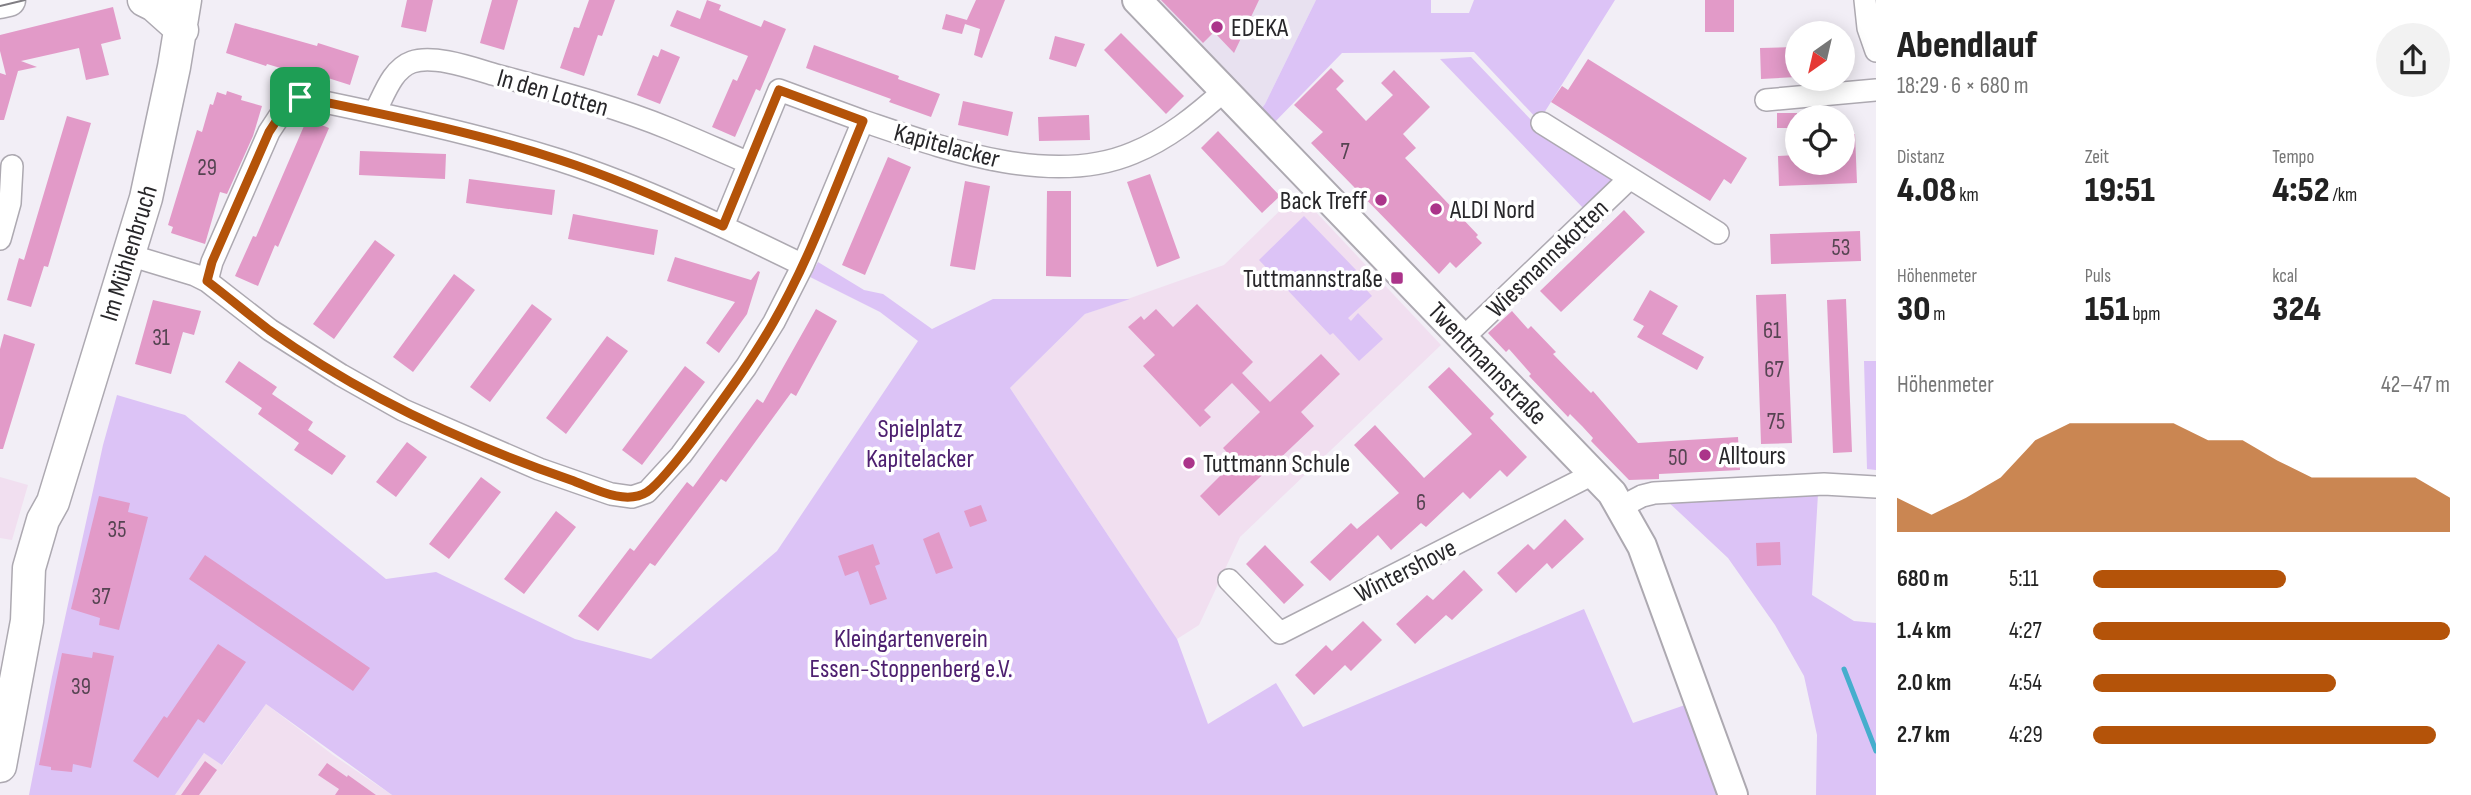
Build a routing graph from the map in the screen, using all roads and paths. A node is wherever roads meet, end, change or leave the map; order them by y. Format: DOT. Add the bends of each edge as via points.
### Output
graph roads {
  1 [pos="9,0"];
  2 [pos="144,0"];
  3 [pos="1137,0"];
  4 [pos="1865,0"];
  5 [pos="0,2"];
  6 [pos="183,15"];
  7 [pos="1876,51"];
  8 [pos="1225,90"];
  9 [pos="1876,90"];
  10 [pos="1766,100"];
  11 [pos="375,112"];
  12 [pos="863,121"];
  13 [pos="1542,123"];
  14 [pos="749,163"];
  15 [pos="12,166"];
  16 [pos="1630,178"];
  17 [pos="723,226"];
  18 [pos="1718,233"];
  19 [pos="0,239"];
  20 [pos="129,255"];
  21 [pos="803,265"];
  22 [pos="207,281"];
  23 [pos="1463,338"];
  24 [pos="1595,474"];
  25 [pos="1876,487"];
  26 [pos="1621,507"];
  27 [pos="1229,580"];
  28 [pos="0,766"];
  29 [pos="1733,795"];
  1 -- 5 [label="main road"];
  2 -- 6 [label="main road"];
  3 -- 8 [label="street, Twentmannstraße"];
  4 -- 7 [label="street"];
  6 -- 20 [label="main road, Im Mühlenbruch" via="146,198"];
  8 -- 12 [label="street, Kapitelacker" via="1160,140 1130,155 1093,164 1061,166 996,159"];
  8 -- 23 [label="street, Twentmannstraße"];
  9 -- 10 [label="street"];
  11 -- 14 [label="street, In den Lotten" via="401,68 430,60 586,99"];
  11 -- 17 [label="street" via="561,160"];
  11 -- 22 [label="street" via="292,97 269,132"];
  12 -- 14 [label="street" via="779,90"];
  12 -- 21 [label="street, Kapitelacker"];
  13 -- 16 [label="street, Wiesmannskotten"];
  14 -- 17 [label="street"];
  15 -- 19 [label="street" via="10,203"];
  16 -- 18 [label="street, Wiesmannskotten"];
  16 -- 23 [label="street, Wiesmannskotten"];
  17 -- 21 [label="street"];
  20 -- 22 [label="street, Kapitelacker"];
  20 -- 28 [label="main road, Im Mühlenbruch" via="29,568 27,621"];
  21 -- 22 [label="street, Kapitelacker" via="738,379 681,456 647,492 632,497 539,469 403,410 270,330"];
  23 -- 24 [label="street, Twentmannstraße"];
  24 -- 26 [label="street, Twentmannstraße"];
  24 -- 27 [label="street, Wintershove" via="1280,633"];
  25 -- 26 [label="street" via="1824,484 1654,493"];
  26 -- 29 [label="street, Twentmannstraße" via="1642,546"];
}
